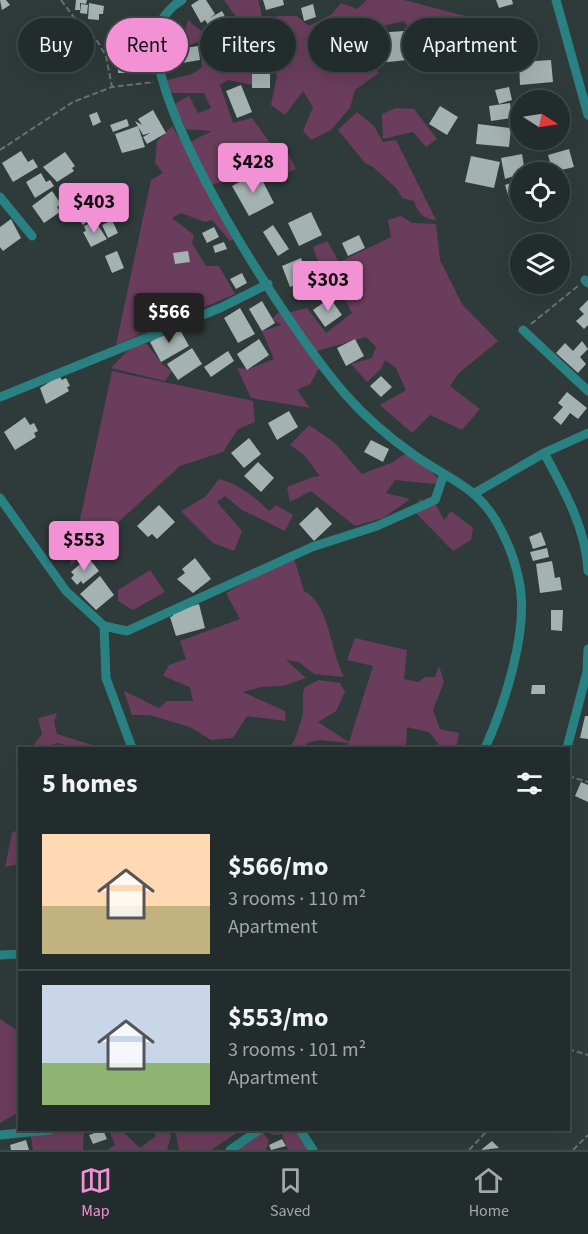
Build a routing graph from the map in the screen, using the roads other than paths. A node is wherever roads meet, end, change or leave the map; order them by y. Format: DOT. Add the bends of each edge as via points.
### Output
graph roads {
  1 [pos="183,0"];
  2 [pos="555,0"];
  3 [pos="588,115"];
  4 [pos="0,197"];
  5 [pos="32,236"];
  6 [pos="268,284"];
  7 [pos="523,330"];
  8 [pos="588,391"];
  9 [pos="0,397"];
  10 [pos="588,433"];
  11 [pos="544,453"];
  12 [pos="444,474"];
  13 [pos="476,492"];
  14 [pos="0,498"];
  15 [pos="588,571"];
  16 [pos="104,626"];
  17 [pos="588,649"];
  18 [pos="132,747"];
  19 [pos="485,747"];
  20 [pos="567,747"];
  21 [pos="18,954"];
  22 [pos="0,955"];
  23 [pos="40,1131"];
  24 [pos="258,1131"];
  25 [pos="301,1131"];
  26 [pos="0,1135"];
  27 [pos="230,1150"];
  28 [pos="313,1150"];
  1 -- 6 [label="street" via="165,16 156,32 163,81 217,204"];
  2 -- 3 [label="street"];
  4 -- 5 [label="street"];
  6 -- 9 [label="street" via="220,308"];
  6 -- 12 [label="street" via="346,395 389,436"];
  7 -- 8 [label="street"];
  10 -- 11 [label="street"];
  11 -- 13 [label="street"];
  11 -- 15 [label="street" via="571,502 587,552"];
  12 -- 13 [label="street"];
  12 -- 16 [label="street" via="435,500 412,513 312,547 127,631"];
  13 -- 19 [label="street" via="501,531 520,588 519,628 512,664"];
  14 -- 16 [label="street" via="66,591"];
  16 -- 18 [label="street" via="106,678"];
  17 -- 20 [label="street" via="587,672"];
  21 -- 22 [label="street"];
  23 -- 26 [label="street"];
  24 -- 27 [label="street"];
  25 -- 28 [label="street"];
}
